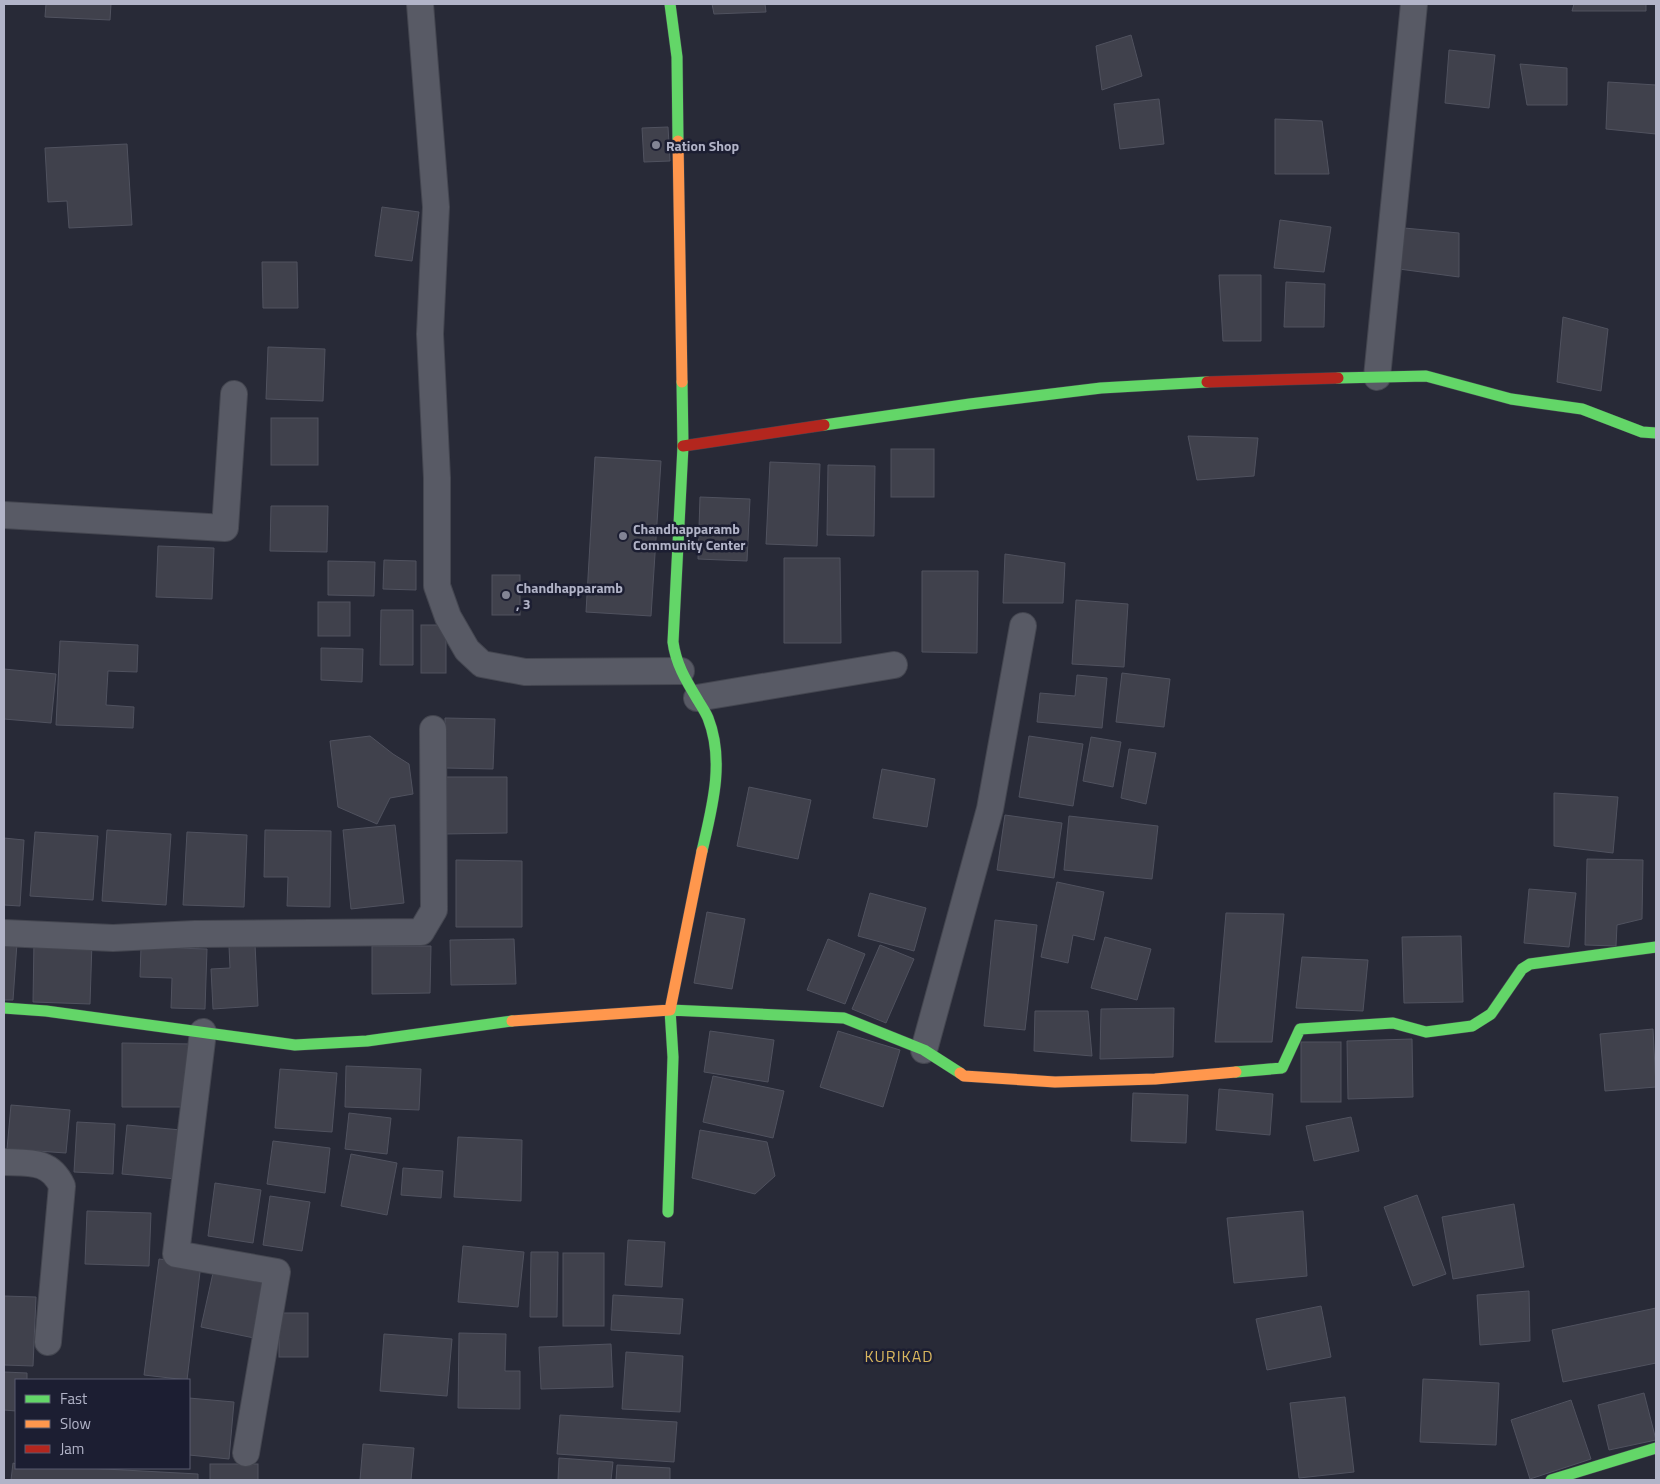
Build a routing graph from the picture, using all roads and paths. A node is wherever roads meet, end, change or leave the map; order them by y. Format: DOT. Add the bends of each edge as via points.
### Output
graph roads {
  1 [pos="420,4"];
  2 [pos="670,4"];
  3 [pos="1414,4"];
  4 [pos="1377,377"];
  5 [pos="234,394"];
  6 [pos="1656,434"];
  7 [pos="683,446"];
  8 [pos="4,515"];
  9 [pos="1023,626"];
  10 [pos="894,665"];
  11 [pos="681,671"];
  12 [pos="697,698"];
  13 [pos="433,729"];
  14 [pos="4,934"];
  15 [pos="1656,947"];
  16 [pos="4,1008"];
  17 [pos="670,1010"];
  18 [pos="203,1032"];
  19 [pos="924,1050"];
  20 [pos="4,1162"];
  21 [pos="668,1212"];
  22 [pos="48,1342"];
  23 [pos="1656,1448"];
  24 [pos="246,1453"];
  25 [pos="1551,1480"];
  1 -- 11 [label="street" via="436,207 430,334 437,478 437,586 448,618 466,650 482,664 525,672"];
  2 -- 7 [label="street" via="677,57"];
  3 -- 4 [label="street"];
  4 -- 6 [label="street" via="1426,376 1511,399 1582,409 1642,432"];
  4 -- 7 [label="street" via="1101,388"];
  5 -- 8 [label="street" via="225,528"];
  7 -- 11 [label="street" via="673,642"];
  9 -- 19 [label="street" via="990,810"];
  10 -- 12 [label="street"];
  11 -- 12 [label="street"];
  12 -- 17 [label="street" via="708,718 716,749 714,797"];
  13 -- 14 [label="street" via="434,910 421,932 113,938"];
  15 -- 19 [label="street" via="1530,964 1522,969 1491,1014 1472,1026 1426,1032 1393,1023 1300,1029 1282,1068 1155,1079 1055,1082 964,1076"];
  16 -- 18 [label="street"];
  17 -- 18 [label="street" via="496,1022 367,1041 295,1045"];
  17 -- 19 [label="street" via="844,1018"];
  17 -- 21 [label="street" via="673,1057"];
  18 -- 24 [label="street" via="176,1254 277,1272"];
  20 -- 22 [label="street" via="42,1164 57,1176 62,1186"];
  23 -- 25 [label="street"];
}
